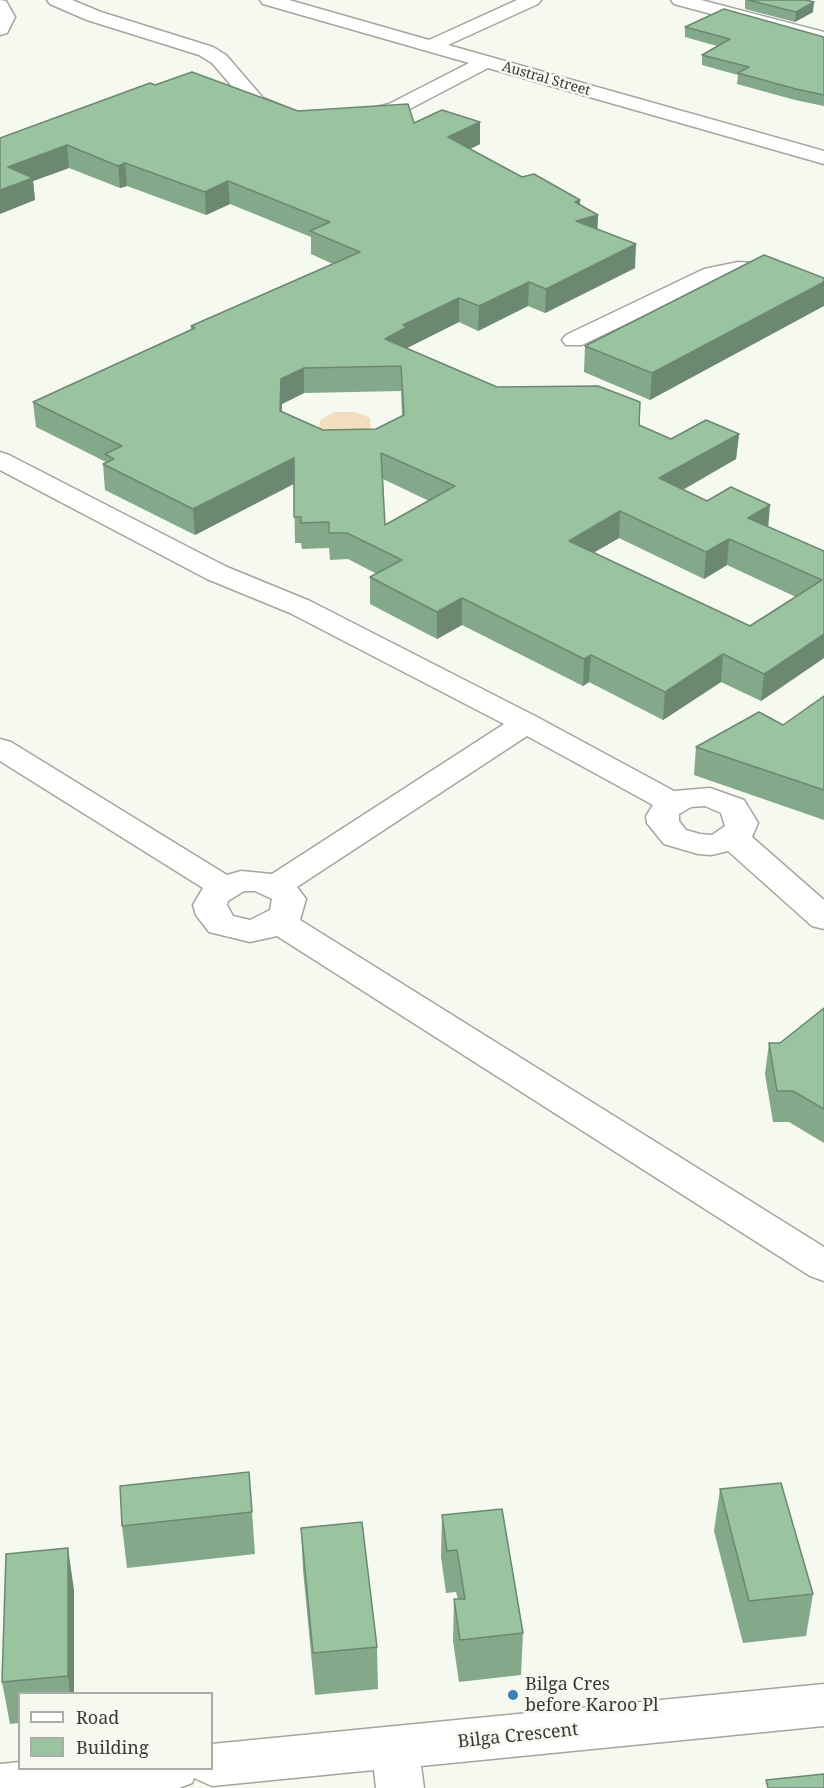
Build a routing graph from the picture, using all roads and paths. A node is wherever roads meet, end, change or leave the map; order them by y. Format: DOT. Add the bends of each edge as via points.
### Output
graph roads {
  1 [pos="56,0"];
  2 [pos="269,0"];
  3 [pos="532,0"];
  4 [pos="680,0"];
  5 [pos="0,6"];
  6 [pos="0,29"];
  7 [pos="824,38"];
  8 [pos="431,46"];
  9 [pos="485,62"];
  10 [pos="299,116"];
  11 [pos="339,118"];
  12 [pos="824,158"];
  13 [pos="824,292"];
  14 [pos="574,340"];
  15 [pos="0,460"];
  16 [pos="526,723"];
  17 [pos="0,748"];
  18 [pos="673,802"];
  19 [pos="733,838"];
  20 [pos="276,886"];
  21 [pos="224,888"];
  22 [pos="824,918"];
  23 [pos="279,922"];
  24 [pos="824,1266"];
  25 [pos="824,1705"];
  26 [pos="213,1765"];
  27 [pos="397,1768"];
  28 [pos="156,1770"];
  29 [pos="0,1786"];
  1 -- 10 [label="street" via="206,51 219,59 256,102"];
  2 -- 8 [label="street, Austral Street"];
  3 -- 8 [label="street"];
  4 -- 7 [label="street"];
  5 -- 6 [label="street" via="6,17"];
  8 -- 9 [label="street, Austral Street"];
  9 -- 11 [label="street" via="395,109"];
  9 -- 12 [label="street, Austral Street"];
  13 -- 14 [label="street" via="758,269 738,269 712,274"];
  15 -- 16 [label="street" via="218,573 300,607"];
  16 -- 18 [label="street"];
  16 -- 20 [label="street"];
  17 -- 21 [label="street"];
  18 -- 19 [label="street" via="710,797 733,807 742,823"];
  18 -- 19 [label="street" via="662,816 667,831 675,837 698,844"];
  19 -- 22 [label="street"];
  20 -- 21 [label="street" via="241,881"];
  20 -- 23 [label="street" via="289,899 286,915"];
  21 -- 23 [label="street" via="210,905 221,924 250,931"];
  23 -- 24 [label="street"];
  25 -- 27 [label="street, Bilga Crescent"];
  26 -- 27 [label="street, Bilga Crescent"];
  28 -- 29 [label="street"];
}
